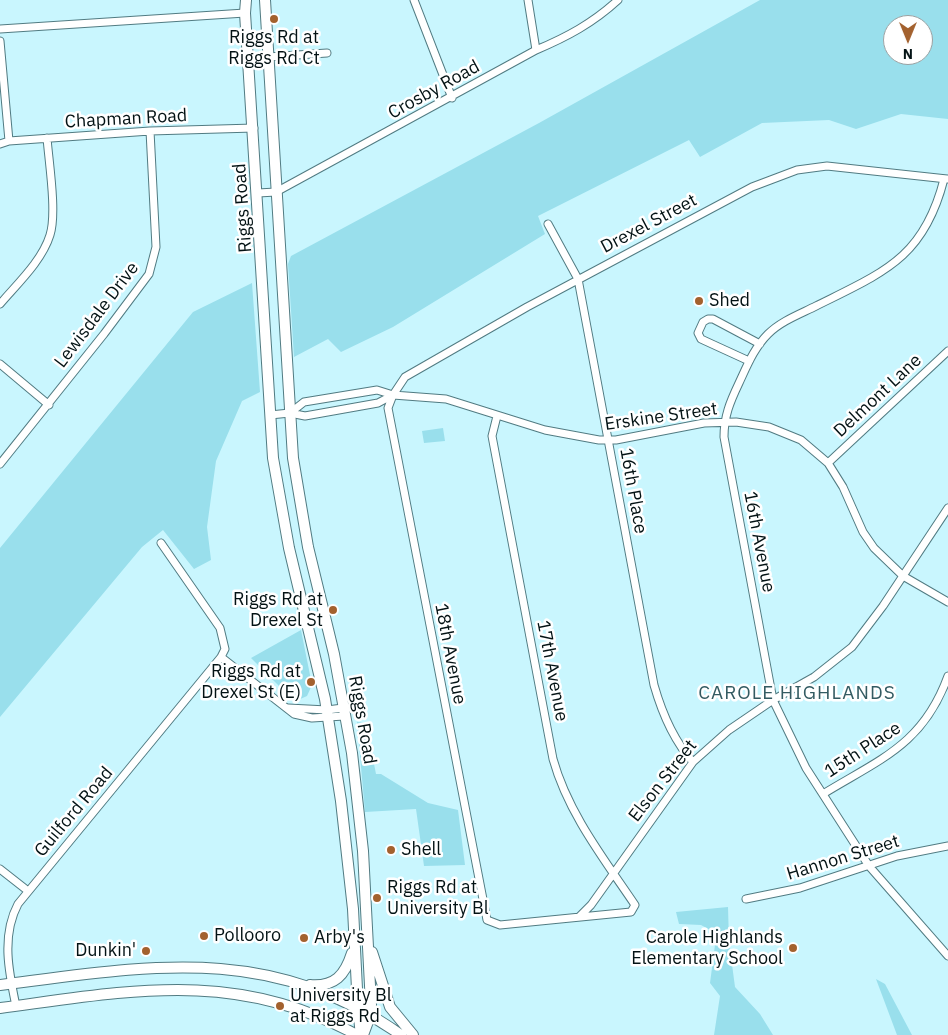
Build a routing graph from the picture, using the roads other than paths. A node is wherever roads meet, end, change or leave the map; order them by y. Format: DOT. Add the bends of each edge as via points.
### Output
graph roads {
  1 [pos="246,0"];
  2 [pos="265,0"];
  3 [pos="414,0"];
  4 [pos="528,0"];
  5 [pos="618,0"];
  6 [pos="245,13"];
  7 [pos="0,29"];
  8 [pos="0,41"];
  9 [pos="536,50"];
  10 [pos="327,53"];
  11 [pos="268,57"];
  12 [pos="452,98"];
  13 [pos="254,128"];
  14 [pos="150,131"];
  15 [pos="47,138"];
  16 [pos="8,141"];
  17 [pos="0,144"];
  18 [pos="946,179"];
  19 [pos="276,192"];
  20 [pos="258,193"];
  21 [pos="548,224"];
  22 [pos="578,279"];
  23 [pos="0,304"];
  24 [pos="760,344"];
  25 [pos="948,351"];
  26 [pos="749,361"];
  27 [pos="0,364"];
  28 [pos="393,395"];
  29 [pos="49,404"];
  30 [pos="290,413"];
  31 [pos="270,415"];
  32 [pos="498,416"];
  33 [pos="724,422"];
  34 [pos="609,441"];
  35 [pos="828,462"];
  36 [pos="0,464"];
  37 [pos="948,508"];
  38 [pos="161,543"];
  39 [pos="903,576"];
  40 [pos="948,602"];
  41 [pos="221,657"];
  42 [pos="948,676"];
  43 [pos="773,700"];
  44 [pos="343,712"];
  45 [pos="327,715"];
  46 [pos="694,762"];
  47 [pos="823,794"];
  48 [pos="948,846"];
  49 [pos="869,866"];
  50 [pos="0,869"];
  51 [pos="612,872"];
  52 [pos="28,891"];
  53 [pos="746,899"];
  54 [pos="580,917"];
  55 [pos="367,933"];
  56 [pos="354,947"];
  57 [pos="948,956"];
  58 [pos="294,982"];
  59 [pos="11,984"];
  60 [pos="0,985"];
  61 [pos="16,1006"];
  62 [pos="0,1008"];
  63 [pos="358,1009"];
  64 [pos="370,1016"];
  65 [pos="357,1035"];
  66 [pos="362,1035"];
  67 [pos="401,1035"];
  68 [pos="413,1035"];
  1 -- 6 [label="main road, Riggs Road"];
  2 -- 11 [label="main road, Riggs Road"];
  3 -- 12 [label="street"];
  4 -- 9 [label="street"];
  5 -- 9 [label="street, Crosby Road" via="580,30"];
  6 -- 7 [label="street"];
  6 -- 13 [label="main road, Riggs Road"];
  8 -- 16 [label="street"];
  9 -- 12 [label="street, Crosby Road"];
  10 -- 11 [label="street"];
  11 -- 19 [label="main road, Riggs Road"];
  12 -- 19 [label="street, Crosby Road"];
  13 -- 14 [label="street, Chapman Road"];
  13 -- 20 [label="main road, Riggs Road"];
  14 -- 15 [label="street, Chapman Road"];
  14 -- 29 [label="street, Lewisdale Drive" via="156,247 152,266 143,284"];
  15 -- 16 [label="street, Chapman Road"];
  15 -- 23 [label="street" via="50,235 40,255"];
  16 -- 17 [label="street, Chapman Road"];
  18 -- 22 [label="street, Drexel Street" via="838,167 797,170 752,187"];
  18 -- 24 [label="street, 16th Avenue" via="932,218 901,259 778,326"];
  19 -- 20 [label="street, Crosby Road"];
  19 -- 30 [label="main road, Riggs Road"];
  20 -- 31 [label="main road, Riggs Road"];
  21 -- 22 [label="street, 16th Place"];
  22 -- 28 [label="street, Drexel Street" via="405,377"];
  22 -- 34 [label="street, 16th Place"];
  24 -- 26 [label="street, 16th Avenue"];
  24 -- 26 [label="street" via="713,319 708,319 700,327 701,339"];
  25 -- 35 [label="street, Delmont Lane"];
  26 -- 33 [label="street, 16th Avenue"];
  27 -- 29 [label="street"];
  28 -- 30 [label="street" via="378,403 305,416"];
  28 -- 30 [label="street" via="377,390 304,402"];
  28 -- 32 [label="street, Erskine Street" via="446,400"];
  28 -- 54 [label="street, 18th Avenue" via="388,408 487,920 500,925"];
  29 -- 36 [label="street, Lewisdale Drive"];
  30 -- 31 [label="street"];
  30 -- 44 [label="main road, Riggs Road" via="295,482 334,654"];
  31 -- 45 [label="main road, Riggs Road" via="280,502"];
  32 -- 34 [label="street, Erskine Street" via="565,435"];
  32 -- 51 [label="street, 17th Avenue" via="492,436 553,759 572,809"];
  33 -- 34 [label="street, Erskine Street"];
  33 -- 35 [label="street, Erskine Street" via="756,424 785,432"];
  33 -- 43 [label="street, 16th Avenue" via="724,437"];
  34 -- 46 [label="street, 16th Place" via="654,685 676,740"];
  35 -- 39 [label="street, Erskine Street" via="863,532 874,548"];
  37 -- 39 [label="street, Elson Street"];
  38 -- 41 [label="street" via="220,628 225,649"];
  39 -- 40 [label="street, Erskine Street"];
  39 -- 43 [label="street, Elson Street" via="852,647 814,677"];
  41 -- 45 [label="street" via="288,708"];
  41 -- 52 [label="street, Guilford Road"];
  42 -- 47 [label="street, 15th Place" via="931,713 906,743"];
  43 -- 46 [label="street, Elson Street" via="730,730"];
  43 -- 47 [label="street, 16th Avenue"];
  44 -- 45 [label="street"];
  44 -- 55 [label="main road, Riggs Road" via="358,806"];
  45 -- 56 [label="main road, Riggs Road" via="341,801"];
  46 -- 51 [label="street, Elson Street"];
  47 -- 49 [label="street, 16th Avenue"];
  48 -- 49 [label="street, Hannon Street" via="905,854"];
  49 -- 53 [label="street, Hannon Street" via="800,888"];
  49 -- 57 [label="street, 16th Avenue"];
  50 -- 52 [label="street"];
  51 -- 54 [label="street, Elson Street"];
  51 -- 54 [label="street, 17th Avenue" via="635,905 631,912"];
  52 -- 59 [label="street, Guilford Road" via="8,925"];
  55 -- 64 [label="main road, Riggs Road"];
  55 -- 68 [label="main road" via="390,1007"];
  56 -- 58 [label="main road" via="347,969 336,981 313,985"];
  56 -- 63 [label="main road, Riggs Road"];
  58 -- 59 [label="main road" via="246,970 193,966 146,968"];
  58 -- 63 [label="main road"];
  59 -- 60 [label="main road"];
  59 -- 61 [label="street, Guilford Road"];
  61 -- 62 [label="main road"];
  61 -- 65 [label="main road" via="130,993 212,990 235,992 293,1007"];
  63 -- 64 [label="main road"];
  63 -- 66 [label="main road, Riggs Road"];
  64 -- 66 [label="main road, Riggs Road"];
  64 -- 67 [label="main road"];
}
